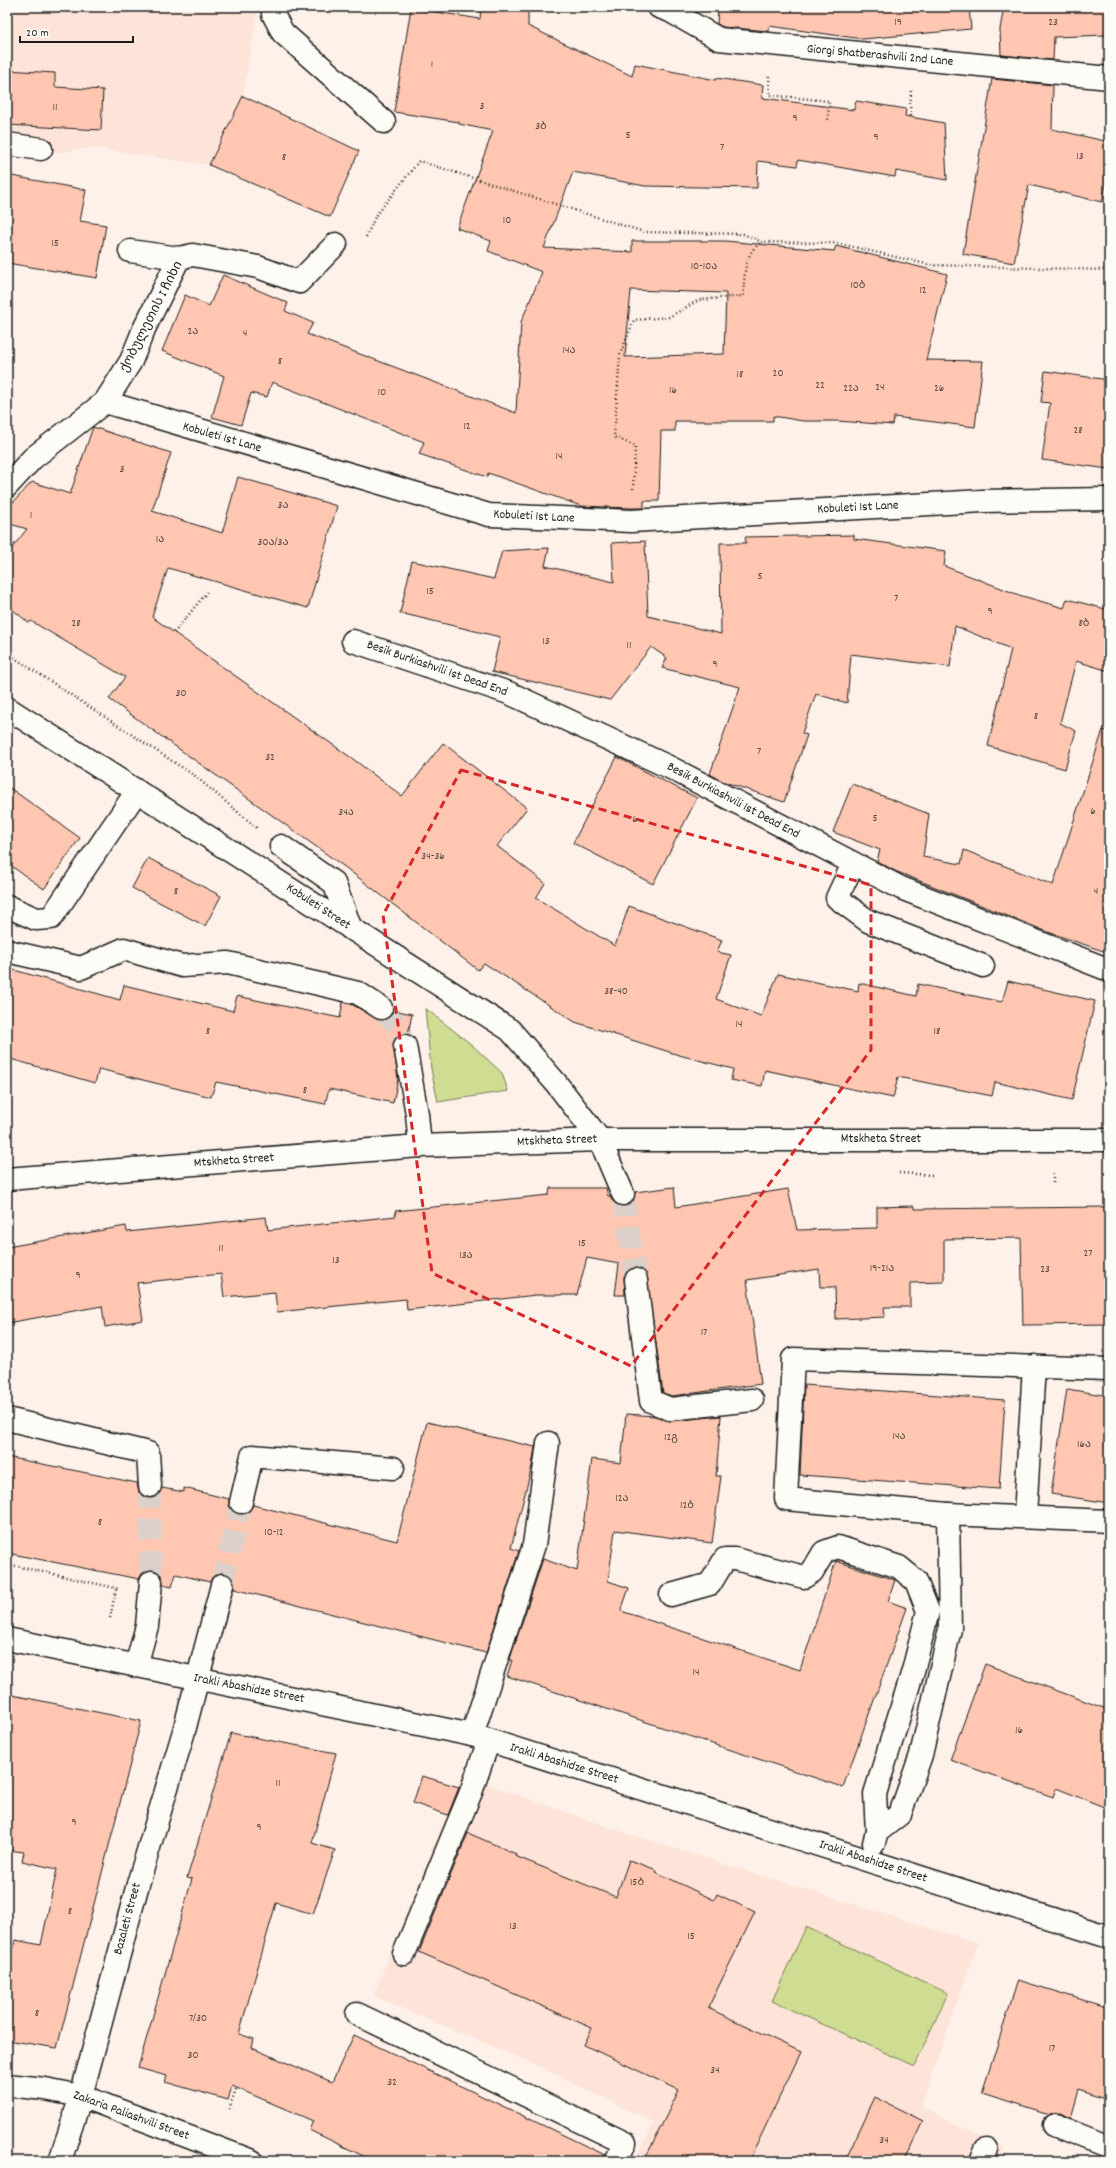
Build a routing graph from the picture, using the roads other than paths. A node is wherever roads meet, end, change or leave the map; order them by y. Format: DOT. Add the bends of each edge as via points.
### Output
graph roads {
  1 [pos="273,7"];
  2 [pos="667,8"];
  3 [pos="1109,78"];
  4 [pos="384,122"];
  5 [pos="7,144"];
  6 [pos="41,149"];
  7 [pos="336,244"];
  8 [pos="130,251"];
  9 [pos="179,258"];
  10 [pos="105,402"];
  11 [pos="7,486"];
  12 [pos="1109,499"];
  13 [pos="352,641"];
  14 [pos="7,708"];
  15 [pos="137,791"];
  16 [pos="280,846"];
  17 [pos="853,864"];
  18 [pos="7,906"];
  19 [pos="351,929"];
  20 [pos="7,951"];
  21 [pos="983,966"];
  22 [pos="1109,970"];
  23 [pos="380,1008"];
  24 [pos="405,1046"];
  25 [pos="600,1140"];
  26 [pos="1109,1140"];
  27 [pos="420,1146"];
  28 [pos="7,1178"];
  29 [pos="623,1194"];
  30 [pos="636,1280"];
  31 [pos="1034,1366"];
  32 [pos="1109,1369"];
  33 [pos="752,1400"];
  34 [pos="7,1419"];
  35 [pos="548,1443"];
  36 [pos="393,1468"];
  37 [pos="150,1486"];
  38 [pos="241,1502"];
  39 [pos="948,1514"];
  40 [pos="1025,1516"];
  41 [pos="1109,1521"];
  42 [pos="222,1585"];
  43 [pos="150,1589"];
  44 [pos="671,1595"];
  45 [pos="7,1639"];
  46 [pos="136,1666"];
  47 [pos="199,1678"];
  48 [pos="480,1738"];
  49 [pos="877,1832"];
  50 [pos="869,1861"];
  51 [pos="1109,1937"];
  52 [pos="404,1954"];
  53 [pos="357,2014"];
  54 [pos="7,2085"];
  55 [pos="80,2096"];
  56 [pos="1054,2125"];
  57 [pos="1109,2147"];
  58 [pos="60,2161"];
  59 [pos="252,2161"];
  60 [pos="616,2161"];
  1 -- 4 [label="street" via="273,14 283,33"];
  2 -- 3 [label="street, Giorgi Shatberashvili 2nd Lane" via="719,40"];
  5 -- 6 [label="street"];
  7 -- 9 [label="street, ქობულეთის I ჩიხი" via="299,282 258,267 193,255"];
  8 -- 9 [label="street"];
  9 -- 10 [label="street, ქობულეთის I ჩიხი" via="131,361"];
  10 -- 11 [label="street" via="33,458"];
  10 -- 12 [label="street, Kobuleti 1st Lane" via="489,515 631,521 983,501"];
  13 -- 17 [label="street, Besik Burkiashvili 1st Dead End" via="509,693 671,768"];
  14 -- 15 [label="street, Kobuleti Street"];
  15 -- 18 [label="street" via="51,918 36,918"];
  15 -- 19 [label="street, Kobuleti Street"];
  16 -- 19 [label="street" via="334,883"];
  17 -- 21 [label="street" via="837,898 868,921"];
  17 -- 22 [label="street, Besik Burkiashvili 1st Dead End" via="901,888"];
  19 -- 25 [label="street, Kobuleti Street" via="510,1030 556,1083"];
  20 -- 23 [label="street" via="81,968 124,949 182,966 228,963 358,993"];
  24 -- 27 [label="street"];
  25 -- 26 [label="street, Mtskheta Street"];
  25 -- 27 [label="street, Mtskheta Street"];
  25 -- 29 [label="street, Kobuleti Street"];
  27 -- 28 [label="street, Mtskheta Street"];
  30 -- 33 [label="street" via="651,1401 670,1408"];
  31 -- 32 [label="street"];
  31 -- 39 [label="street" via="793,1359 786,1499"];
  31 -- 40 [label="street"];
  34 -- 37 [label="street" via="148,1453"];
  35 -- 48 [label="street" via="534,1545"];
  36 -- 38 [label="street" via="252,1456"];
  39 -- 40 [label="street"];
  39 -- 49 [label="street" via="950,1629 921,1755 900,1814"];
  40 -- 41 [label="street"];
  42 -- 47 [label="street, Bazaleti Street"];
  43 -- 46 [label="street" via="146,1626"];
  44 -- 49 [label="street" via="710,1584 725,1559 735,1559 804,1577 812,1572 824,1552 838,1547 899,1567 916,1581 928,1611 913,1671 875,1794"];
  45 -- 46 [label="street, Irakli Abashidze Street"];
  46 -- 47 [label="street, Irakli Abashidze Street"];
  47 -- 48 [label="street, Irakli Abashidze Street"];
  47 -- 55 [label="street, Bazaleti Street" via="138,1884"];
  48 -- 50 [label="street, Irakli Abashidze Street"];
  48 -- 52 [label="street" via="470,1792"];
  49 -- 50 [label="street"];
  50 -- 51 [label="street, Irakli Abashidze Street"];
  53 -- 60 [label="street" via="625,2144"];
  54 -- 55 [label="street, Zakaria Paliashvili Street"];
  55 -- 58 [label="street, Bazaleti Street"];
  55 -- 59 [label="street, Zakaria Paliashvili Street"];
  56 -- 57 [label="street"];
}
